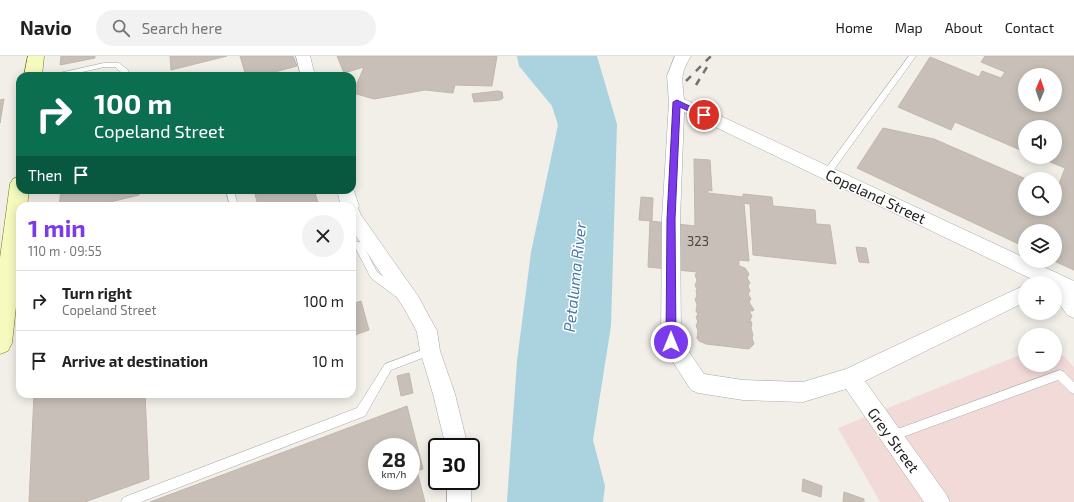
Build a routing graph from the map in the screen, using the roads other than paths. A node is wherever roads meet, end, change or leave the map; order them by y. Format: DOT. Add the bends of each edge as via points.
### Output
graph roads {
  1 [pos="36,56"];
  2 [pos="304,56"];
  3 [pos="684,56"];
  4 [pos="913,56"];
  5 [pos="34,72"];
  6 [pos="73,72"];
  7 [pos="126,72"];
  8 [pos="307,72"];
  9 [pos="677,102"];
  10 [pos="827,173"];
  11 [pos="16,216"];
  12 [pos="356,221"];
  13 [pos="356,245"];
  14 [pos="1040,276"];
  15 [pos="1062,286"];
  16 [pos="1074,290"];
  17 [pos="1062,295"];
  18 [pos="1018,296"];
  19 [pos="411,302"];
  20 [pos="1074,309"];
  21 [pos="0,343"];
  22 [pos="430,351"];
  23 [pos="850,378"];
  24 [pos="1074,388"];
  25 [pos="892,436"];
  26 [pos="454,438"];
  27 [pos="459,490"];
  28 [pos="127,502"];
  29 [pos="459,502"];
  30 [pos="938,502"];
  1 -- 5 [label="main road"];
  2 -- 8 [label="street"];
  3 -- 9 [label="street" via="680,59 674,76"];
  4 -- 10 [label="lane"];
  6 -- 7 [label="lane" via="104,65 117,65"];
  9 -- 10 [label="street, Copeland Street"];
  9 -- 23 [label="street" via="671,219 671,342 698,383 743,390 803,392"];
  10 -- 14 [label="street, Copeland Street"];
  11 -- 21 [label="main road"];
  12 -- 19 [label="street"];
  13 -- 19 [label="lane" via="359,246 374,275"];
  15 -- 16 [label="street, Copeland Street"];
  17 -- 20 [label="street"];
  18 -- 23 [label="street"];
  19 -- 22 [label="street" via="427,331"];
  22 -- 26 [label="street" via="444,394"];
  22 -- 28 [label="lane" via="388,367 361,412"];
  23 -- 25 [label="street, Grey Street"];
  24 -- 25 [label="lane" via="1060,375"];
  25 -- 30 [label="street, Grey Street"];
  27 -- 29 [label="street"];
}
